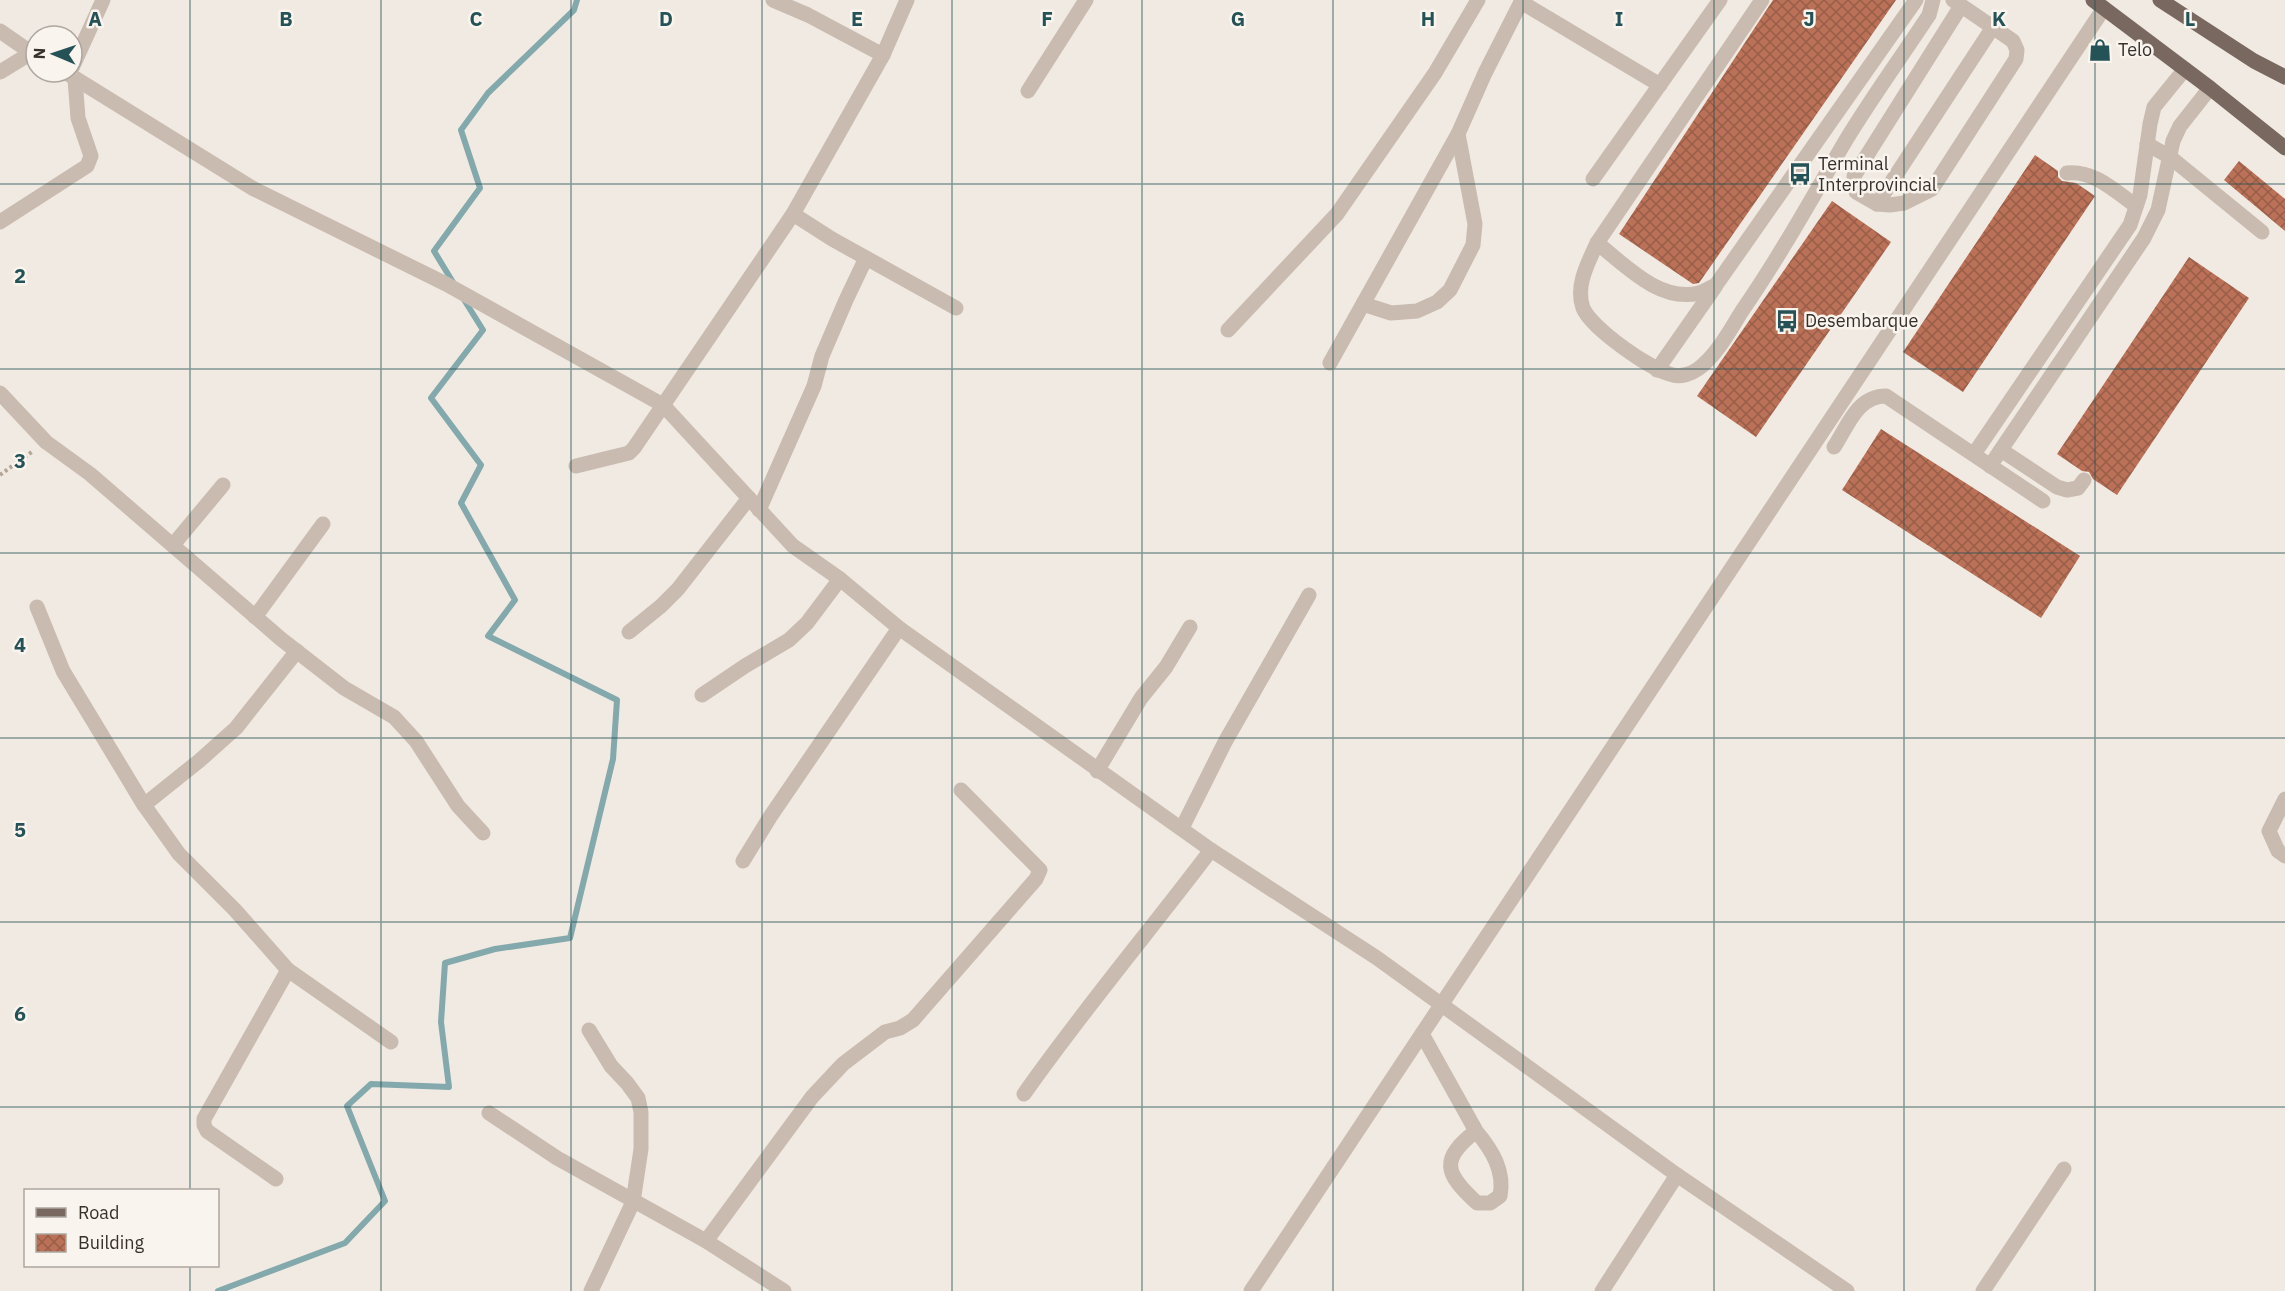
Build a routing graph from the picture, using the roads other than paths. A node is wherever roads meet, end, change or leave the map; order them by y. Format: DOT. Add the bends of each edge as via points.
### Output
graph roads {
  1 [pos="103,0"];
  2 [pos="773,0"];
  3 [pos="907,0"];
  4 [pos="1086,0"];
  5 [pos="1478,0"];
  6 [pos="1720,0"];
  7 [pos="1762,0"];
  8 [pos="1916,0"];
  9 [pos="1933,0"];
  10 [pos="2160,0"];
  11 [pos="1521,1"];
  12 [pos="1957,3"];
  13 [pos="2098,4"];
  14 [pos="1993,27"];
  15 [pos="0,31"];
  16 [pos="84,42"];
  17 [pos="24,48"];
  18 [pos="883,54"];
  19 [pos="24,59"];
  20 [pos="2185,69"];
  21 [pos="0,72"];
  22 [pos="2285,77"];
  23 [pos="84,82"];
  24 [pos="72,84"];
  25 [pos="1660,85"];
  26 [pos="2210,88"];
  27 [pos="1028,92"];
  28 [pos="1458,134"];
  29 [pos="2147,144"];
  30 [pos="2285,148"];
  31 [pos="2170,157"];
  32 [pos="2067,173"];
  33 [pos="1593,179"];
  34 [pos="1877,204"];
  35 [pos="2136,207"];
  36 [pos="793,214"];
  37 [pos="0,222"];
  38 [pos="2262,232"];
  39 [pos="1597,243"];
  40 [pos="866,258"];
  41 [pos="1716,285"];
  42 [pos="1363,304"];
  43 [pos="956,308"];
  44 [pos="1228,330"];
  45 [pos="1330,363"];
  46 [pos="1657,370"];
  47 [pos="0,393"];
  48 [pos="663,405"];
  49 [pos="1834,447"];
  50 [pos="2001,450"];
  51 [pos="1974,454"];
  52 [pos="576,466"];
  53 [pos="1990,466"];
  54 [pos="2084,480"];
  55 [pos="223,485"];
  56 [pos="2043,501"];
  57 [pos="754,504"];
  58 [pos="323,524"];
  59 [pos="173,545"];
  60 [pos="840,579"];
  61 [pos="1309,595"];
  62 [pos="37,607"];
  63 [pos="255,616"];
  64 [pos="1190,627"];
  65 [pos="899,628"];
  66 [pos="629,632"];
  67 [pos="297,651"];
  68 [pos="702,695"];
  69 [pos="1097,771"];
  70 [pos="961,790"];
  71 [pos="2285,799"];
  72 [pos="144,805"];
  73 [pos="1182,828"];
  74 [pos="483,833"];
  75 [pos="1211,850"];
  76 [pos="2285,856"];
  77 [pos="743,861"];
  78 [pos="288,970"];
  79 [pos="1441,1005"];
  80 [pos="589,1030"];
  81 [pos="1422,1034"];
  82 [pos="391,1042"];
  83 [pos="1024,1094"];
  84 [pos="489,1113"];
  85 [pos="1476,1131"];
  86 [pos="2064,1169"];
  87 [pos="1677,1175"];
  88 [pos="276,1179"];
  89 [pos="633,1202"];
  90 [pos="706,1241"];
  91 [pos="774,1288"];
  92 [pos="591,1291"];
  93 [pos="1251,1291"];
  94 [pos="1602,1291"];
  95 [pos="1847,1291"];
  96 [pos="1983,1291"];
  1 -- 16 [label="street"];
  2 -- 18 [label="street"];
  3 -- 18 [label="street"];
  4 -- 27 [label="street"];
  5 -- 44 [label="street" via="1435,74 1337,214"];
  6 -- 25 [label="street"];
  7 -- 39 [label="street"];
  8 -- 41 [label="street"];
  9 -- 46 [label="street" via="1929,15 1848,137 1773,266 1718,348 1688,375 1675,376"];
  10 -- 22 [label="main road"];
  11 -- 25 [label="street"];
  11 -- 28 [label="street"];
  12 -- 14 [label="street"];
  12 -- 34 [label="street" via="1854,176 1856,192"];
  13 -- 20 [label="main road"];
  13 -- 79 [label="street"];
  14 -- 34 [label="street"];
  14 -- 34 [label="street" via="2013,40 2016,59 1932,189 1905,203"];
  15 -- 17 [label="street"];
  18 -- 36 [label="street"];
  19 -- 21 [label="street"];
  20 -- 26 [label="main road"];
  20 -- 29 [label="street" via="2154,107"];
  23 -- 48 [label="street" via="255,189 447,284"];
  24 -- 37 [label="street" via="91,156 87,166"];
  25 -- 33 [label="street"];
  26 -- 30 [label="main road"];
  26 -- 31 [label="street" via="2180,126"];
  28 -- 42 [label="street"];
  28 -- 42 [label="street" via="1475,224 1473,245 1450,290 1417,312 1391,313"];
  29 -- 31 [label="street"];
  29 -- 35 [label="street"];
  31 -- 38 [label="street"];
  31 -- 50 [label="street" via="2158,210 2144,238"];
  32 -- 35 [label="street" via="2092,176"];
  35 -- 51 [label="street" via="2130,225"];
  36 -- 40 [label="street"];
  36 -- 48 [label="street"];
  39 -- 41 [label="street" via="1652,286 1679,294 1700,293"];
  39 -- 46 [label="street" via="1582,279 1584,309 1604,332"];
  40 -- 43 [label="street"];
  40 -- 57 [label="street" via="822,356 814,386"];
  41 -- 46 [label="street"];
  42 -- 45 [label="street"];
  47 -- 59 [label="street" via="46,442"];
  48 -- 52 [label="street" via="629,453"];
  48 -- 57 [label="street"];
  49 -- 51 [label="street" via="1864,401 1886,396"];
  50 -- 53 [label="street"];
  50 -- 54 [label="street" via="2056,487 2078,488"];
  51 -- 53 [label="street"];
  53 -- 56 [label="street"];
  55 -- 59 [label="street"];
  57 -- 60 [label="street" via="793,546"];
  57 -- 66 [label="street" via="678,589"];
  58 -- 63 [label="street"];
  59 -- 63 [label="street"];
  60 -- 65 [label="street"];
  60 -- 68 [label="street" via="789,640"];
  61 -- 73 [label="street" via="1225,742"];
  62 -- 72 [label="street" via="63,671"];
  63 -- 67 [label="street"];
  64 -- 69 [label="street"];
  65 -- 69 [label="street"];
  65 -- 77 [label="street"];
  67 -- 72 [label="street" via="236,728"];
  67 -- 74 [label="street" via="344,687 394,717 416,741 458,806"];
  69 -- 73 [label="street"];
  70 -- 90 [label="street" via="1040,870 1036,879 913,1020 885,1032 843,1064 812,1097"];
  71 -- 76 [label="street" via="2269,831 2278,851"];
  72 -- 78 [label="street" via="179,854"];
  73 -- 75 [label="street"];
  75 -- 79 [label="street" via="1377,958"];
  75 -- 83 [label="street"];
  78 -- 82 [label="street"];
  78 -- 88 [label="street" via="204,1119 207,1131"];
  79 -- 81 [label="street"];
  79 -- 87 [label="street"];
  80 -- 89 [label="street" via="611,1066 638,1098 642,1112"];
  81 -- 85 [label="street"];
  81 -- 93 [label="street"];
  84 -- 89 [label="street"];
  85 -- 85 [label="street" via="1487,1144 1503,1183 1500,1196 1490,1203 1477,1203 1464,1192 1453,1176 1450,1162 1454,1151"];
  86 -- 96 [label="street"];
  87 -- 94 [label="street"];
  87 -- 95 [label="street"];
  89 -- 90 [label="street"];
  89 -- 92 [label="street"];
  90 -- 91 [label="street"];
}
